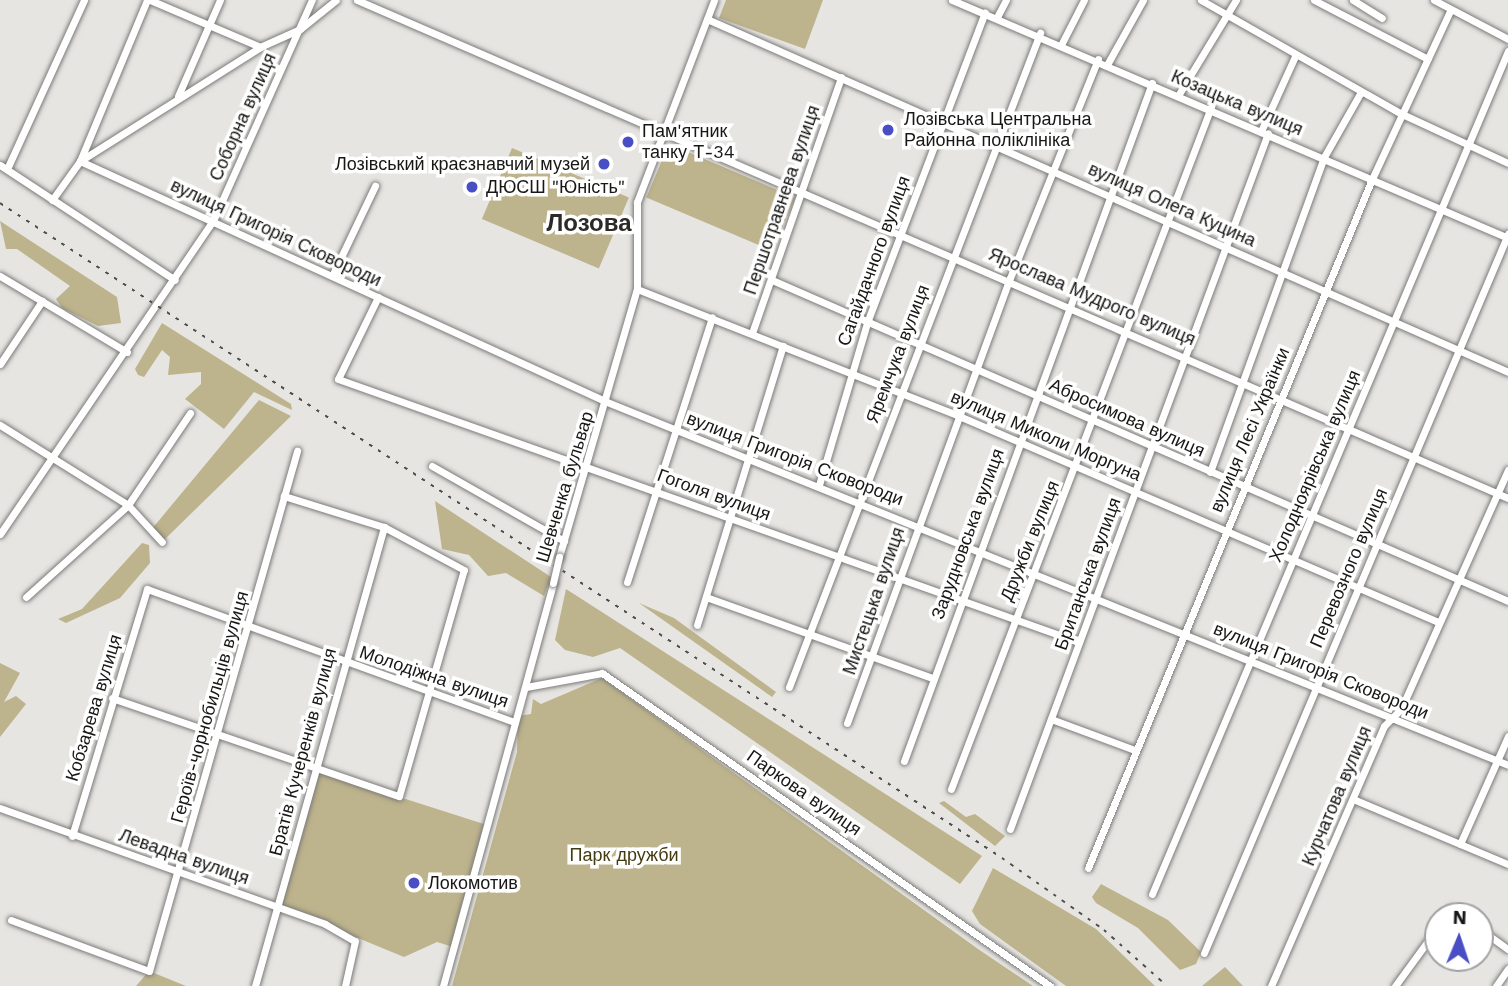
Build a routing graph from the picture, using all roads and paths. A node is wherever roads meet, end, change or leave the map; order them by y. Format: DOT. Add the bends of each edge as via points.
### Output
graph roads {
  1 [pos="84,0"];
  2 [pos="148,0"];
  3 [pos="220,0"];
  4 [pos="312,0"];
  5 [pos="336,0"];
  6 [pos="357,0"];
  7 [pos="714,0"];
  8 [pos="952,0"];
  9 [pos="1006,0"];
  10 [pos="1084,0"];
  11 [pos="1143,0"];
  12 [pos="1201,0"];
  13 [pos="1236,0"];
  14 [pos="1314,0"];
  15 [pos="1353,0"];
  16 [pos="1434,0"];
  17 [pos="1451,9"];
  18 [pos="985,12"];
  19 [pos="1227,15"];
  20 [pos="997,17"];
  21 [pos="1382,18"];
  22 [pos="707,19"];
  23 [pos="208,24"];
  24 [pos="300,29"];
  25 [pos="1040,33"];
  26 [pos="1508,39"];
  27 [pos="1062,43"];
  28 [pos="260,47"];
  29 [pos="1508,51"];
  30 [pos="1296,54"];
  31 [pos="1098,59"];
  32 [pos="1428,59"];
  33 [pos="1108,63"];
  34 [pos="841,77"];
  35 [pos="1152,83"];
  36 [pos="1361,92"];
  37 [pos="1179,94"];
  38 [pos="177,97"];
  39 [pos="1211,107"];
  40 [pos="1402,114"];
  41 [pos="944,122"];
  42 [pos="1265,131"];
  43 [pos="660,133"];
  44 [pos="1465,143"];
  45 [pos="994,144"];
  46 [pos="1324,157"];
  47 [pos="80,161"];
  48 [pos="1508,163"];
  49 [pos="4,167"];
  50 [pos="1052,168"];
  51 [pos="1372,179"];
  52 [pos="375,186"];
  53 [pos="803,192"];
  54 [pos="1111,196"];
  55 [pos="52,200"];
  56 [pos="1440,209"];
  57 [pos="1168,220"];
  58 [pos="213,221"];
  59 [pos="901,232"];
  60 [pos="1507,237"];
  61 [pos="1227,247"];
  62 [pos="954,254"];
  63 [pos="1282,271"];
  64 [pos="0,276"];
  65 [pos="332,276"];
  66 [pos="1010,278"];
  67 [pos="175,280"];
  68 [pos="772,280"];
  69 [pos="637,289"];
  70 [pos="1326,290"];
  71 [pos="378,297"];
  72 [pos="42,301"];
  73 [pos="1069,303"];
  74 [pos="712,317"];
  75 [pos="869,320"];
  76 [pos="1394,320"];
  77 [pos="1128,328"];
  78 [pos="752,333"];
  79 [pos="918,342"];
  80 [pos="783,346"];
  81 [pos="0,348"];
  82 [pos="1459,350"];
  83 [pos="8,352"];
  84 [pos="127,352"];
  85 [pos="1186,354"];
  86 [pos="0,364"];
  87 [pos="979,368"];
  88 [pos="850,372"];
  89 [pos="1508,372"];
  90 [pos="1243,379"];
  91 [pos="899,392"];
  92 [pos="1036,394"];
  93 [pos="1282,397"];
  94 [pos="607,402"];
  95 [pos="190,413"];
  96 [pos="959,416"];
  97 [pos="1094,421"];
  98 [pos="0,425"];
  99 [pos="1349,427"];
  100 [pos="679,430"];
  101 [pos="1019,442"];
  102 [pos="1153,447"];
  103 [pos="297,450"];
  104 [pos="51,456"];
  105 [pos="1414,456"];
  106 [pos="749,457"];
  107 [pos="432,466"];
  108 [pos="588,466"];
  109 [pos="1077,467"];
  110 [pos="1508,470"];
  111 [pos="1210,472"];
  112 [pos="819,485"];
  113 [pos="1244,487"];
  114 [pos="1136,491"];
  115 [pos="659,492"];
  116 [pos="1497,493"];
  117 [pos="284,496"];
  118 [pos="1508,498"];
  119 [pos="859,501"];
  120 [pos="128,505"];
  121 [pos="729,517"];
  122 [pos="1311,517"];
  123 [pos="918,524"];
  124 [pos="384,527"];
  125 [pos="1226,528"];
  126 [pos="0,534"];
  127 [pos="565,541"];
  128 [pos="162,542"];
  129 [pos="1376,543"];
  130 [pos="979,548"];
  131 [pos="837,557"];
  132 [pos="1293,559"];
  133 [pos="1035,571"];
  134 [pos="1460,579"];
  135 [pos="900,580"];
  136 [pos="628,582"];
  137 [pos="1356,587"];
  138 [pos="147,589"];
  139 [pos="1096,596"];
  140 [pos="26,597"];
  141 [pos="706,597"];
  142 [pos="959,600"];
  143 [pos="1508,601"];
  144 [pos="1016,620"];
  145 [pos="1438,622"];
  146 [pos="697,625"];
  147 [pos="248,629"];
  148 [pos="1183,631"];
  149 [pos="808,637"];
  150 [pos="1079,642"];
  151 [pos="872,658"];
  152 [pos="1251,659"];
  153 [pos="344,662"];
  154 [pos="932,678"];
  155 [pos="526,687"];
  156 [pos="789,687"];
  157 [pos="1316,688"];
  158 [pos="427,693"];
  159 [pos="112,698"];
  160 [pos="1392,717"];
  161 [pos="1051,719"];
  162 [pos="514,722"];
  163 [pos="847,723"];
  164 [pos="219,735"];
  165 [pos="1508,736"];
  166 [pos="1135,750"];
  167 [pos="1496,760"];
  168 [pos="904,761"];
  169 [pos="1508,765"];
  170 [pos="315,770"];
  171 [pos="951,789"];
  172 [pos="1353,799"];
  173 [pos="0,808"];
  174 [pos="1010,829"];
  175 [pos="72,836"];
  176 [pos="1460,844"];
  177 [pos="1508,864"];
  178 [pos="1088,868"];
  179 [pos="178,874"];
  180 [pos="1152,894"];
  181 [pos="278,905"];
  182 [pos="11,919"];
  183 [pos="1424,946"];
  184 [pos="1204,953"];
  185 [pos="1508,969"];
  186 [pos="255,986"];
  187 [pos="345,986"];
  188 [pos="443,986"];
  189 [pos="1050,986"];
  190 [pos="1271,986"];
  191 [pos="1395,986"];
  192 [pos="1496,986"];
  1 -- 49 [label="street"];
  2 -- 23 [label="street"];
  2 -- 47 [label="street"];
  3 -- 23 [label="street"];
  4 -- 24 [label="street, Соборна вулиця"];
  5 -- 24 [label="street"];
  6 -- 43 [label="street, Ярослава Мудрого вулиця"];
  7 -- 22 [label="street, Шевченка бульвар"];
  8 -- 18 [label="street, Козацька вулиця"];
  9 -- 20 [label="street"];
  10 -- 27 [label="street"];
  11 -- 33 [label="street"];
  12 -- 19 [label="street"];
  13 -- 19 [label="street"];
  14 -- 32 [label="street"];
  15 -- 21 [label="street"];
  16 -- 17 [label="street"];
  17 -- 26 [label="street"];
  17 -- 32 [label="street, вулиця Лесі Українки"];
  18 -- 20 [label="street, Козацька вулиця"];
  18 -- 41 [label="street, Сагайдачного вулиця"];
  19 -- 30 [label="street"];
  19 -- 37 [label="street"];
  20 -- 25 [label="street, Козацька вулиця"];
  22 -- 34 [label="street, вулиця Олега Куцина"];
  22 -- 43 [label="street, Шевченка бульвар"];
  23 -- 28 [label="street"];
  23 -- 38 [label="street"];
  24 -- 28 [label="street"];
  24 -- 58 [label="street, Соборна вулиця"];
  25 -- 27 [label="street, Козацька вулиця"];
  25 -- 45 [label="street, Яремчука вулиця"];
  27 -- 31 [label="street, Козацька вулиця"];
  28 -- 38 [label="street"];
  29 -- 44 [label="street, Холодноярівська вулиця"];
  30 -- 36 [label="street"];
  30 -- 42 [label="street, Британська вулиця"];
  31 -- 33 [label="street, Козацька вулиця"];
  31 -- 50 [label="street, Мистецька вулиця"];
  32 -- 40 [label="street, вулиця Лесі Українки"];
  33 -- 35 [label="street, Козацька вулиця"];
  34 -- 41 [label="street, вулиця Олега Куцина"];
  34 -- 53 [label="street, Першотравнева вулиця"];
  35 -- 37 [label="street, Козацька вулиця"];
  35 -- 54 [label="street, Зарудновська вулиця"];
  36 -- 40 [label="street"];
  36 -- 46 [label="street"];
  37 -- 39 [label="street, Козацька вулиця"];
  38 -- 47 [label="street"];
  39 -- 42 [label="street, Козацька вулиця"];
  39 -- 57 [label="street, Дружби вулиця"];
  40 -- 44 [label="street"];
  40 -- 51 [label="street, вулиця Лесі Українки"];
  41 -- 45 [label="street, вулиця Олега Куцина"];
  41 -- 59 [label="street, Сагайдачного вулиця"];
  42 -- 46 [label="street, Козацька вулиця"];
  42 -- 61 [label="street, Британська вулиця"];
  43 -- 53 [label="street, Ярослава Мудрого вулиця"];
  43 -- 69 [label="street, Шевченка бульвар" via="636,202"];
  44 -- 48 [label="street"];
  44 -- 56 [label="street, Холодноярівська вулиця"];
  45 -- 50 [label="street, вулиця Олега Куцина"];
  45 -- 62 [label="street, Яремчука вулиця"];
  46 -- 51 [label="street, Козацька вулиця"];
  46 -- 63 [label="street"];
  47 -- 55 [label="street"];
  47 -- 58 [label="street, вулиця Григорія Сковороди"];
  49 -- 55 [label="street"];
  50 -- 54 [label="street, вулиця Олега Куцина"];
  50 -- 66 [label="street, Мистецька вулиця"];
  51 -- 56 [label="street, Козацька вулиця"];
  51 -- 70 [label="street, вулиця Лесі Українки"];
  52 -- 65 [label="street"];
  53 -- 59 [label="street, Ярослава Мудрого вулиця"];
  53 -- 68 [label="street, Першотравнева вулиця"];
  54 -- 57 [label="street, вулиця Олега Куцина"];
  54 -- 73 [label="street, Зарудновська вулиця"];
  55 -- 67 [label="street"];
  56 -- 60 [label="street, Козацька вулиця"];
  56 -- 76 [label="street, Холодноярівська вулиця"];
  57 -- 61 [label="street, вулиця Олега Куцина"];
  57 -- 77 [label="street, Дружби вулиця"];
  58 -- 65 [label="street, вулиця Григорія Сковороди"];
  58 -- 67 [label="street, Соборна вулиця"];
  59 -- 62 [label="street, Ярослава Мудрого вулиця"];
  59 -- 75 [label="street, Сагайдачного вулиця"];
  60 -- 82 [label="street, Перевозного вулиця"];
  61 -- 63 [label="street, вулиця Олега Куцина"];
  61 -- 85 [label="street, Британська вулиця"];
  62 -- 66 [label="street, Ярослава Мудрого вулиця"];
  62 -- 79 [label="street, Яремчука вулиця"];
  63 -- 70 [label="street, вулиця Олега Куцина"];
  63 -- 90 [label="street"];
  64 -- 72 [label="street"];
  65 -- 71 [label="street, вулиця Григорія Сковороди"];
  66 -- 73 [label="street, Ярослава Мудрого вулиця"];
  66 -- 87 [label="street, Мистецька вулиця"];
  67 -- 84 [label="street, Соборна вулиця"];
  68 -- 75 [label="street, Абросимова вулиця"];
  68 -- 78 [label="street, Першотравнева вулиця"];
  69 -- 74 [label="street, вулиця Миколи Моргуна"];
  69 -- 94 [label="street, Шевченка бульвар"];
  70 -- 76 [label="street, вулиця Олега Куцина"];
  70 -- 93 [label="street, вулиця Лесі Українки"];
  71 -- 94 [label="street, вулиця Григорія Сковороди"];
  71 -- 108 [label="street, Гоголя вулиця" via="338,379"];
  72 -- 83 [label="street"];
  72 -- 84 [label="street"];
  73 -- 77 [label="street, Ярослава Мудрого вулиця"];
  73 -- 92 [label="street, Зарудновська вулиця"];
  74 -- 78 [label="street, вулиця Миколи Моргуна"];
  74 -- 100 [label="street"];
  75 -- 79 [label="street, Абросимова вулиця"];
  75 -- 88 [label="street, Сагайдачного вулиця"];
  76 -- 82 [label="street, вулиця Олега Куцина"];
  76 -- 99 [label="street, Холодноярівська вулиця"];
  77 -- 85 [label="street, Ярослава Мудрого вулиця"];
  77 -- 97 [label="street, Дружби вулиця"];
  78 -- 80 [label="street, вулиця Миколи Моргуна"];
  79 -- 87 [label="street, Абросимова вулиця"];
  79 -- 91 [label="street, Яремчука вулиця"];
  80 -- 88 [label="street, вулиця Миколи Моргуна"];
  80 -- 106 [label="street"];
  81 -- 83 [label="street"];
  82 -- 89 [label="street, вулиця Олега Куцина"];
  82 -- 105 [label="street, Перевозного вулиця"];
  83 -- 86 [label="street"];
  84 -- 104 [label="street, Соборна вулиця"];
  85 -- 90 [label="street, Ярослава Мудрого вулиця"];
  85 -- 102 [label="street, Британська вулиця"];
  87 -- 92 [label="street, Абросимова вулиця"];
  87 -- 96 [label="street, Мистецька вулиця"];
  88 -- 91 [label="street, вулиця Миколи Моргуна"];
  88 -- 112 [label="street, Сагайдачного вулиця"];
  90 -- 93 [label="street, Ярослава Мудрого вулиця"];
  90 -- 111 [label="street"];
  91 -- 96 [label="street, вулиця Миколи Моргуна"];
  91 -- 119 [label="street, Яремчука вулиця"];
  92 -- 97 [label="street, Абросимова вулиця"];
  92 -- 101 [label="street, Зарудновська вулиця"];
  93 -- 99 [label="street, Ярослава Мудрого вулиця"];
  93 -- 113 [label="street, вулиця Лесі Українки"];
  94 -- 100 [label="street, вулиця Григорія Сковороди"];
  94 -- 108 [label="street, Шевченка бульвар"];
  95 -- 120 [label="street"];
  96 -- 101 [label="street, вулиця Миколи Моргуна"];
  96 -- 123 [label="street, Мистецька вулиця"];
  97 -- 102 [label="street, Абросимова вулиця"];
  97 -- 109 [label="street, Дружби вулиця"];
  98 -- 104 [label="street"];
  99 -- 105 [label="street, Ярослава Мудрого вулиця"];
  99 -- 122 [label="street, Холодноярівська вулиця"];
  100 -- 106 [label="street, вулиця Григорія Сковороди"];
  100 -- 115 [label="street"];
  101 -- 109 [label="street, вулиця Миколи Моргуна"];
  101 -- 130 [label="street, Зарудновська вулиця"];
  102 -- 111 [label="street, Абросимова вулиця"];
  102 -- 114 [label="street, Британська вулиця"];
  103 -- 117 [label="street, Героїв-чорнобильців вулиця"];
  104 -- 120 [label="street"];
  104 -- 126 [label="street, Соборна вулиця"];
  105 -- 116 [label="street, Ярослава Мудрого вулиця"];
  105 -- 129 [label="street, Перевозного вулиця"];
  106 -- 112 [label="street, вулиця Григорія Сковороди"];
  106 -- 121 [label="street"];
  107 -- 127 [label="street"];
  108 -- 115 [label="street, Гоголя вулиця"];
  108 -- 127 [label="street, Шевченка бульвар"];
  109 -- 114 [label="street, вулиця Миколи Моргуна"];
  109 -- 133 [label="street, Дружби вулиця"];
  110 -- 116 [label="street, Курчатова вулиця"];
  111 -- 113 [label="street, Абросимова вулиця"];
  112 -- 119 [label="street, вулиця Григорія Сковороди"];
  113 -- 122 [label="street, Абросимова вулиця"];
  113 -- 125 [label="street, вулиця Лесі Українки"];
  114 -- 125 [label="street, вулиця Миколи Моргуна"];
  114 -- 139 [label="street, Британська вулиця"];
  115 -- 121 [label="street, Гоголя вулиця"];
  115 -- 136 [label="street"];
  116 -- 118 [label="street, Ярослава Мудрого вулиця"];
  116 -- 134 [label="street, Курчатова вулиця"];
  117 -- 124 [label="street"];
  117 -- 147 [label="street, Героїв-чорнобильців вулиця"];
  119 -- 123 [label="street, вулиця Григорія Сковороди"];
  119 -- 131 [label="street, Яремчука вулиця"];
  120 -- 128 [label="street"];
  120 -- 140 [label="street"];
  121 -- 131 [label="street, Гоголя вулиця"];
  121 -- 141 [label="street"];
  122 -- 129 [label="street, Абросимова вулиця"];
  122 -- 132 [label="street, Холодноярівська вулиця"];
  123 -- 130 [label="street, вулиця Григорія Сковороди"];
  123 -- 135 [label="street, Мистецька вулиця"];
  124 -- 153 [label="street, Братів Кучеренків вулиця"];
  124 -- 158 [label="street" via="464,570"];
  125 -- 132 [label="street, вулиця Миколи Моргуна"];
  125 -- 148 [label="street, вулиця Лесі Українки"];
  127 -- 155 [label="street, Шевченка бульвар, bridge"];
  129 -- 134 [label="street, Абросимова вулиця"];
  129 -- 137 [label="street, Перевозного вулиця"];
  130 -- 133 [label="street, вулиця Григорія Сковороди"];
  130 -- 142 [label="street, Зарудновська вулиця"];
  131 -- 135 [label="street, Гоголя вулиця"];
  131 -- 149 [label="street, Яремчука вулиця"];
  132 -- 137 [label="street, вулиця Миколи Моргуна"];
  132 -- 152 [label="street, Холодноярівська вулиця"];
  133 -- 139 [label="street, вулиця Григорія Сковороди"];
  133 -- 144 [label="street, Дружби вулиця"];
  134 -- 143 [label="street, Абросимова вулиця"];
  134 -- 145 [label="street, Курчатова вулиця"];
  135 -- 142 [label="street, Гоголя вулиця"];
  135 -- 151 [label="street, Мистецька вулиця"];
  137 -- 145 [label="street, вулиця Миколи Моргуна"];
  137 -- 157 [label="street, Перевозного вулиця"];
  138 -- 147 [label="street, Молодіжна вулиця"];
  138 -- 159 [label="street, Кобзарева вулиця"];
  139 -- 148 [label="street, вулиця Григорія Сковороди"];
  139 -- 150 [label="street, Британська вулиця"];
  141 -- 146 [label="street"];
  141 -- 149 [label="street"];
  142 -- 144 [label="street, Гоголя вулиця"];
  142 -- 154 [label="street, Зарудновська вулиця"];
  144 -- 150 [label="street, Гоголя вулиця"];
  144 -- 171 [label="street, Дружби вулиця"];
  145 -- 160 [label="street, Курчатова вулиця"];
  147 -- 153 [label="street, Молодіжна вулиця"];
  147 -- 164 [label="street, Героїв-чорнобильців вулиця"];
  148 -- 152 [label="street, вулиця Григорія Сковороди"];
  148 -- 166 [label="street, вулиця Лесі Українки"];
  149 -- 151 [label="street"];
  149 -- 156 [label="street, Яремчука вулиця"];
  150 -- 161 [label="street, Британська вулиця"];
  151 -- 154 [label="street"];
  151 -- 163 [label="street, Мистецька вулиця"];
  152 -- 157 [label="street, вулиця Григорія Сковороди"];
  152 -- 180 [label="street, Холодноярівська вулиця"];
  153 -- 158 [label="street, Молодіжна вулиця"];
  153 -- 170 [label="street, Братів Кучеренків вулиця"];
  154 -- 168 [label="street, Зарудновська вулиця"];
  155 -- 162 [label="street, Шевченка бульвар"];
  155 -- 189 [label="street, Паркова вулиця" via="602,673"];
  157 -- 160 [label="street, вулиця Григорія Сковороди"];
  157 -- 184 [label="street, Перевозного вулиця"];
  158 -- 162 [label="street, Молодіжна вулиця"];
  158 -- 170 [label="street" via="399,796"];
  159 -- 164 [label="street"];
  159 -- 175 [label="street, Кобзарева вулиця"];
  160 -- 167 [label="street, вулиця Григорія Сковороди"];
  160 -- 172 [label="street, Курчатова вулиця"];
  161 -- 166 [label="street"];
  161 -- 174 [label="street, Британська вулиця"];
  162 -- 188 [label="street, Шевченка бульвар"];
  164 -- 170 [label="street"];
  164 -- 179 [label="street, Героїв-чорнобильців вулиця"];
  165 -- 167 [label="street"];
  166 -- 178 [label="street, вулиця Лесі Українки"];
  167 -- 169 [label="street, вулиця Григорія Сковороди"];
  167 -- 176 [label="street"];
  170 -- 181 [label="street, Братів Кучеренків вулиця"];
  172 -- 176 [label="street"];
  172 -- 190 [label="street, Курчатова вулиця"];
  173 -- 175 [label="street, Левадна вулиця"];
  175 -- 179 [label="street, Левадна вулиця"];
  176 -- 177 [label="street"];
  179 -- 181 [label="street, Левадна вулиця"];
  179 -- 182 [label="street, Героїв-чорнобильців вулиця" via="149,971"];
  181 -- 186 [label="street, Братів Кучеренків вулиця"];
  181 -- 187 [label="street, Левадна вулиця" via="355,941"];
  183 -- 191 [label="street"];
  185 -- 192 [label="street"];
}
